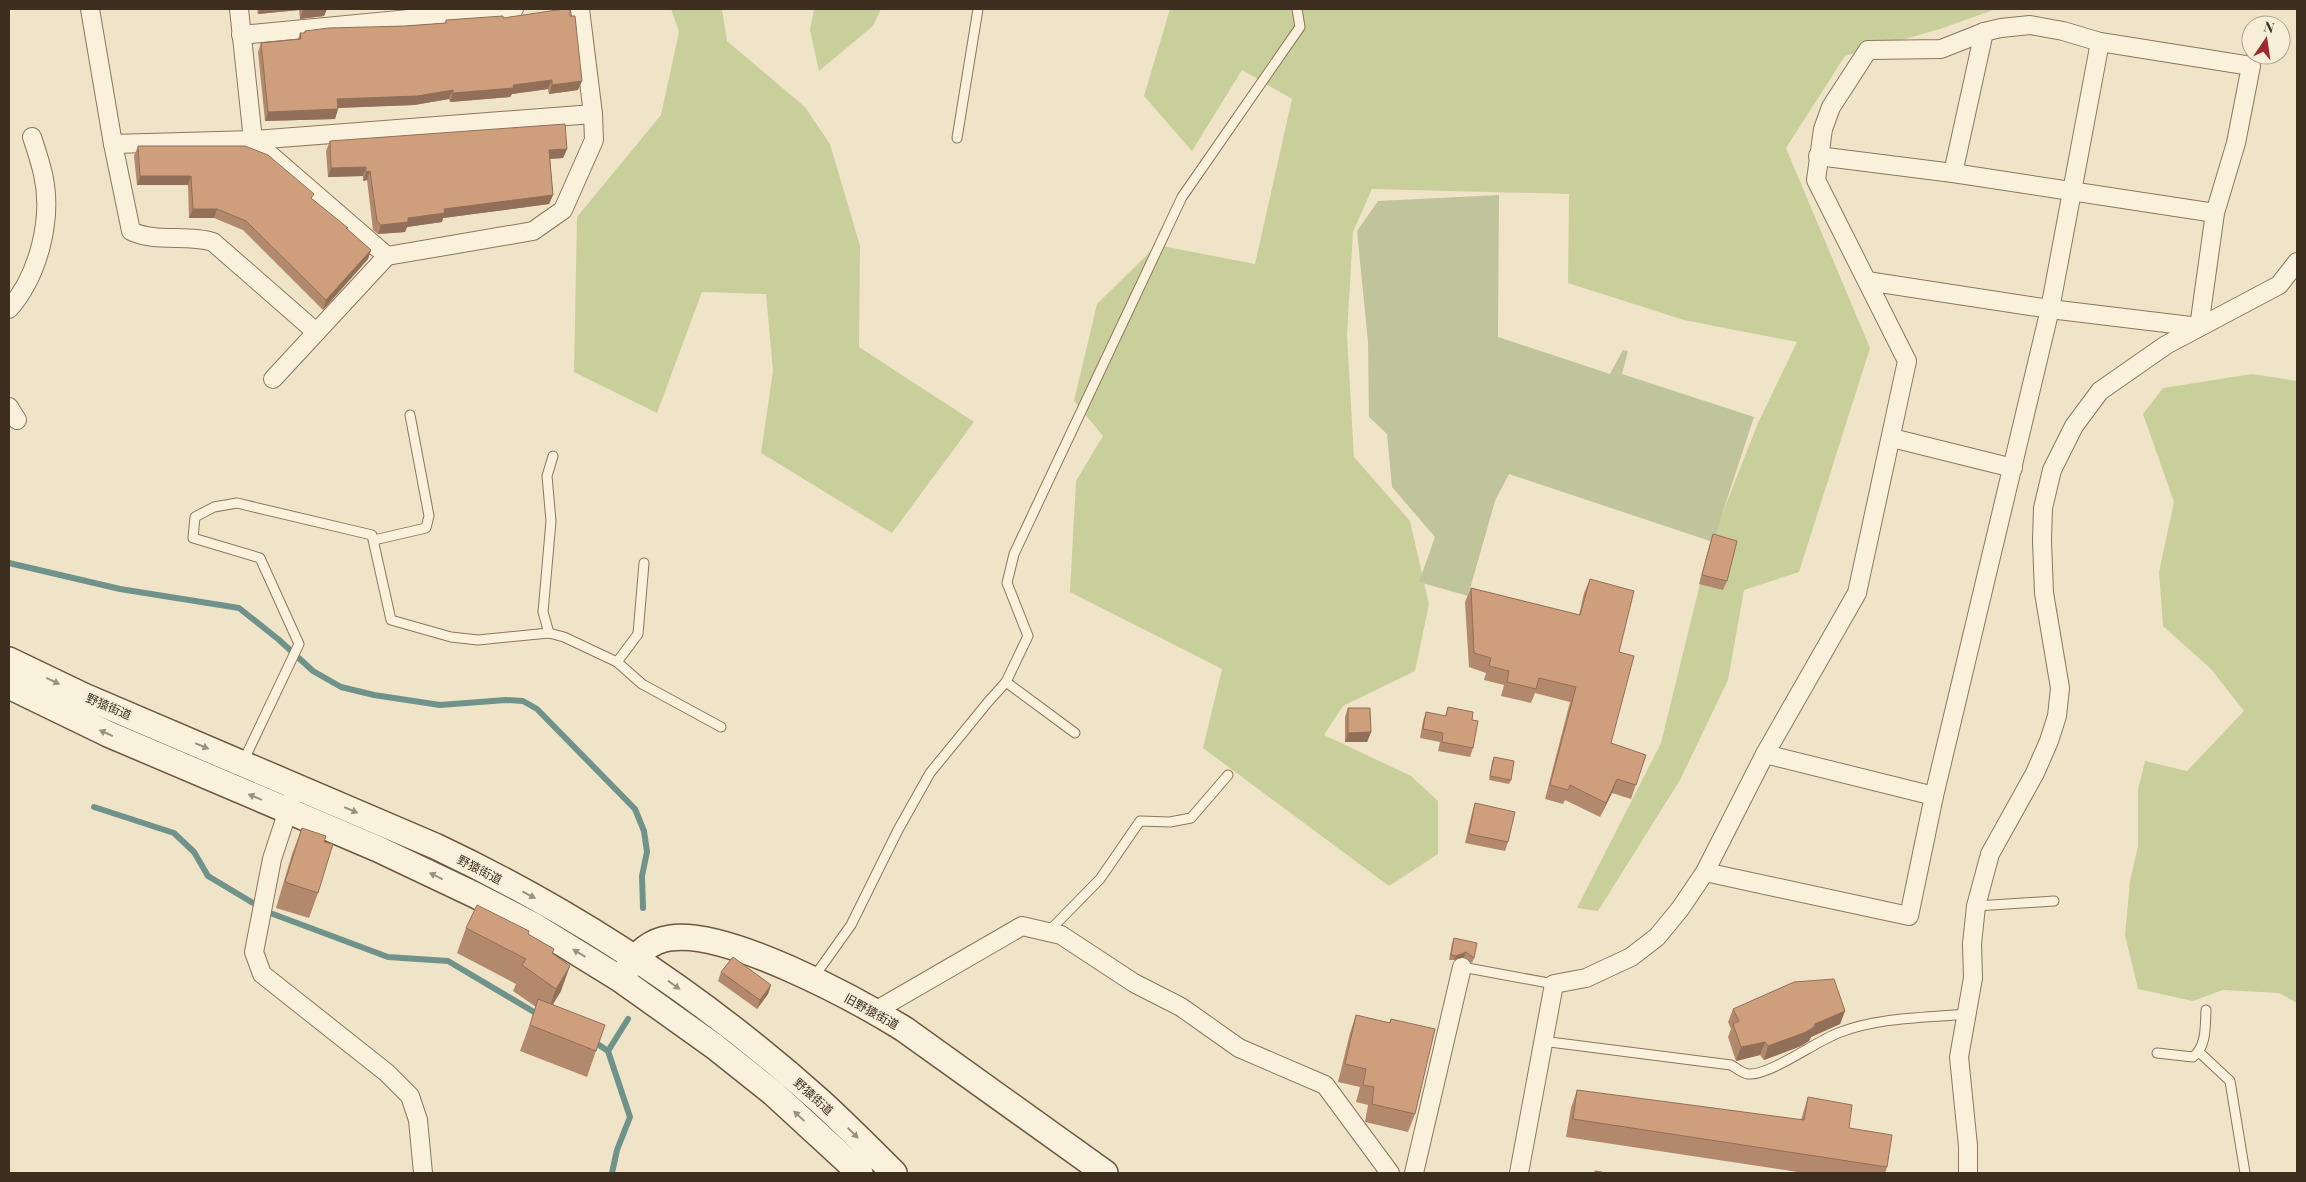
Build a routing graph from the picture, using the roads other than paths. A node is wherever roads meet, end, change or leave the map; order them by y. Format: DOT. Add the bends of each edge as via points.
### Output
graph roads {
  1 [pos="90,9"];
  2 [pos="239,9"];
  3 [pos="514,9"];
  4 [pos="580,9"];
  5 [pos="978,9"];
  6 [pos="1297,9"];
  7 [pos="1984,32"];
  8 [pos="241,35"];
  9 [pos="2100,42"];
  10 [pos="593,114"];
  11 [pos="32,136"];
  12 [pos="957,138"];
  13 [pos="253,140"];
  14 [pos="113,144"];
  15 [pos="1818,156"];
  16 [pos="1953,172"];
  17 [pos="2074,190"];
  18 [pos="2215,213"];
  19 [pos="387,256"];
  20 [pos="2297,262"];
  21 [pos="1867,281"];
  22 [pos="9,309"];
  23 [pos="2050,309"];
  24 [pos="2198,327"];
  25 [pos="316,332"];
  26 [pos="273,379"];
  27 [pos="410,415"];
  28 [pos="1892,438"];
  29 [pos="553,456"];
  30 [pos="2013,468"];
  31 [pos="374,540"];
  32 [pos="644,564"];
  33 [pos="549,634"];
  34 [pos="9,660"];
  35 [pos="617,662"];
  36 [pos="1006,682"];
  37 [pos="9,686"];
  38 [pos="721,727"];
  39 [pos="1075,733"];
  40 [pos="1765,754"];
  41 [pos="243,764"];
  42 [pos="1228,775"];
  43 [pos="297,787"];
  44 [pos="1934,796"];
  45 [pos="287,811"];
  46 [pos="1705,872"];
  47 [pos="2054,902"];
  48 [pos="1976,906"];
  49 [pos="1049,931"];
  50 [pos="635,957"];
  51 [pos="1462,967"];
  52 [pos="620,979"];
  53 [pos="812,980"];
  54 [pos="1554,984"];
  55 [pos="2206,1010"];
  56 [pos="875,1011"];
  57 [pos="1968,1014"];
  58 [pos="1542,1042"];
  59 [pos="2199,1052"];
  60 [pos="2157,1053"];
  61 [pos="422,1173"];
  62 [pos="860,1173"];
  63 [pos="894,1173"];
  64 [pos="1105,1173"];
  65 [pos="1390,1173"];
  66 [pos="1414,1173"];
  67 [pos="1519,1173"];
  68 [pos="1968,1173"];
  69 [pos="2245,1173"];
  1 -- 14 [label="street"];
  2 -- 8 [label="street"];
  3 -- 8 [label="street"];
  4 -- 10 [label="street"];
  5 -- 12 [label="lane"];
  6 -- 36 [label="lane" via="1300,27 1182,197 1014,554 1007,583 1028,636"];
  7 -- 9 [label="street" via="2030,25 2063,30"];
  7 -- 15 [label="street" via="1941,49 1868,50 1831,107"];
  7 -- 16 [label="street"];
  8 -- 13 [label="street"];
  9 -- 17 [label="street"];
  9 -- 18 [label="street" via="2251,66 2236,143"];
  10 -- 13 [label="street"];
  10 -- 19 [label="street" via="594,140 563,210 533,231"];
  11 -- 22 [label="street" via="44,175 42,243 34,267"];
  13 -- 14 [label="street"];
  13 -- 19 [label="street"];
  14 -- 25 [label="street" via="131,231 142,236 198,237 213,242"];
  15 -- 16 [label="street"];
  15 -- 21 [label="street" via="1816,180"];
  16 -- 17 [label="street"];
  17 -- 18 [label="street"];
  17 -- 23 [label="street"];
  18 -- 24 [label="street"];
  19 -- 25 [label="street"];
  20 -- 24 [label="street" via="2280,285"];
  21 -- 23 [label="street"];
  21 -- 28 [label="street" via="1907,361"];
  23 -- 24 [label="street"];
  23 -- 30 [label="street"];
  24 -- 48 [label="street" via="2166,344 2100,391 2074,426 2052,470 2043,508 2042,541 2044,593 2060,688 2057,716 2035,773 1990,854"];
  25 -- 26 [label="street"];
  27 -- 31 [label="lane" via="428,522 426,528"];
  28 -- 30 [label="street"];
  28 -- 40 [label="street" via="1857,593"];
  29 -- 33 [label="lane" via="547,476 551,521 543,612"];
  30 -- 44 [label="street"];
  31 -- 33 [label="lane" via="391,620 478,640"];
  31 -- 41 [label="lane" via="372,535 237,503 214,507 195,517 193,538 260,558 299,644"];
  32 -- 35 [label="lane" via="638,634"];
  33 -- 35 [label="lane" via="564,636"];
  34 -- 41 [label="main road, 野猿街道, one-way"];
  35 -- 38 [label="lane" via="642,684"];
  36 -- 39 [label="lane"];
  36 -- 53 [label="lane" via="930,773 851,925"];
  45 -- 37 [label="main road, 野猿街道, one-way" via="108,734"];
  40 -- 44 [label="street"];
  40 -- 46 [label="street"];
  41 -- 43 [label="main road, 野猿街道"];
  42 -- 49 [label="lane" via="1191,818 1170,822 1140,821 1100,879"];
  43 -- 45 [label="street"];
  43 -- 50 [label="main road, 野猿街道, one-way" via="480,868"];
  44 -- 46 [label="street" via="1909,916"];
  52 -- 45 [label="main road, 野猿街道, one-way" via="489,902"];
  45 -- 61 [label="street" via="272,859 254,952 262,974 387,1073 410,1096 418,1120"];
  46 -- 54 [label="street" via="1657,937 1638,952 1586,978"];
  47 -- 48 [label="lane"];
  48 -- 57 [label="street"];
  49 -- 56 [label="street" via="1022,926"];
  49 -- 65 [label="street" via="1061,935 1134,983 1181,1007 1239,1048 1325,1085"];
  50 -- 52 [label="main road, 旧野猿街道"];
  50 -- 53 [label="main road, 旧野猿街道" via="664,939 690,937 754,955"];
  50 -- 63 [label="main road, 野猿街道, one-way" via="778,1065"];
  51 -- 54 [label="lane"];
  51 -- 66 [label="street"];
  62 -- 52 [label="main road, 野猿街道, one-way" via="766,1087"];
  53 -- 56 [label="main road, 旧野猿街道"];
  54 -- 58 [label="street"];
  55 -- 59 [label="lane" via="2204,1040"];
  56 -- 64 [label="main road, 旧野猿街道" via="904,1028"];
  57 -- 58 [label="lane" via="1873,1022 1810,1046 1764,1073 1746,1074 1731,1065"];
  57 -- 68 [label="street" via="1959,1057"];
  58 -- 67 [label="street"];
  59 -- 60 [label="lane" via="2193,1057"];
  59 -- 69 [label="lane" via="2230,1081"];
}
